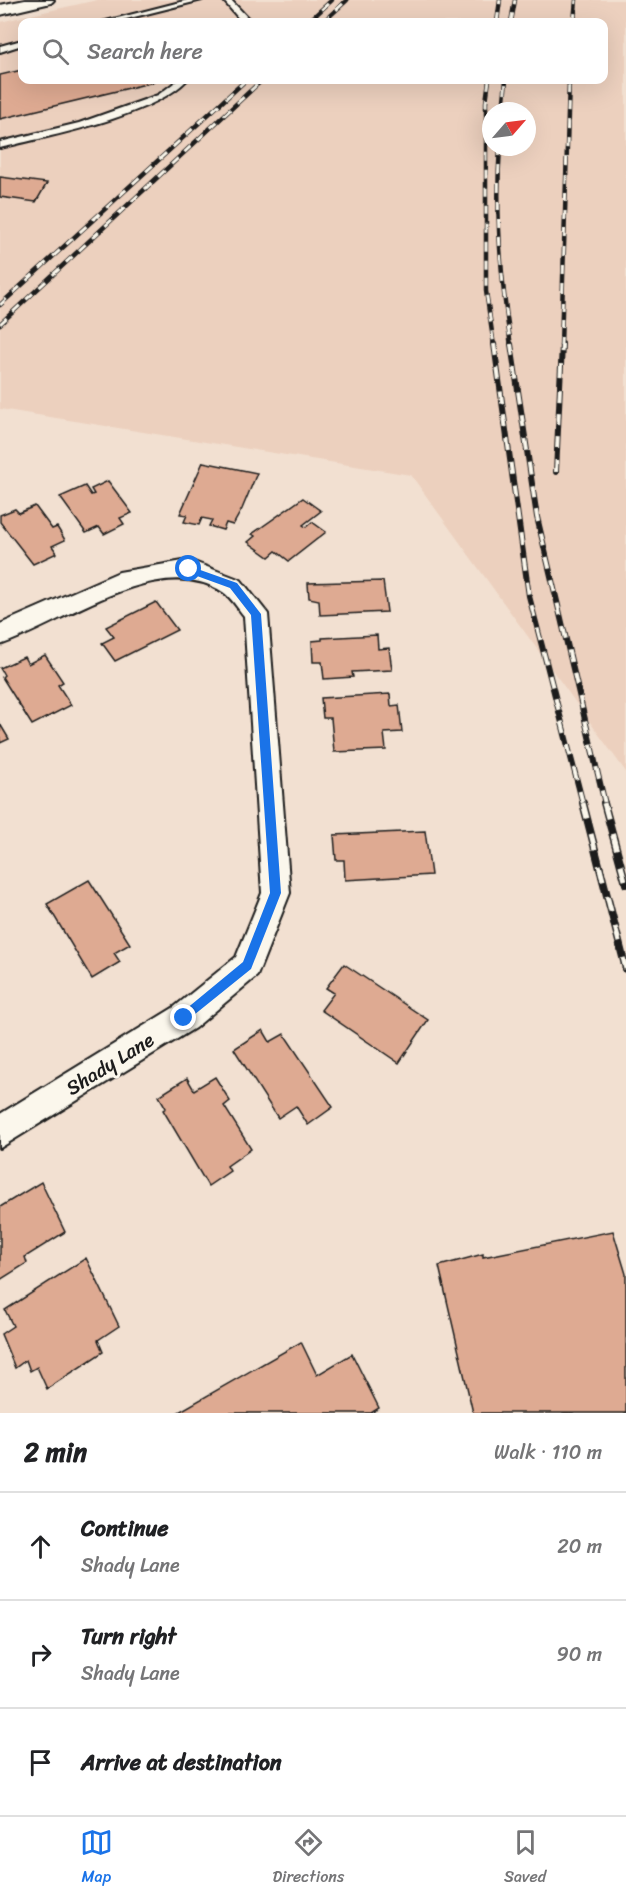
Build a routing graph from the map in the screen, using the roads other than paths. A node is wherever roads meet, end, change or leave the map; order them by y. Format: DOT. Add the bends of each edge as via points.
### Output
graph roads {
  1 [pos="46,0"];
  2 [pos="198,0"];
  3 [pos="227,0"];
  4 [pos="0,10"];
  5 [pos="123,18"];
  6 [pos="243,18"];
  7 [pos="18,44"];
  8 [pos="0,49"];
  9 [pos="178,84"];
  10 [pos="0,145"];
  11 [pos="0,636"];
  12 [pos="0,1132"];
  1 -- 4 [label="street"];
  2 -- 5 [label="lane"];
  3 -- 6 [label="lane"];
  7 -- 8 [label="lane"];
  9 -- 10 [label="lane" via="161,98 82,125"];
  11 -- 12 [label="street, Shady Lane" via="127,578 189,569 233,586 256,614 276,893 248,966 184,1018"];
}
